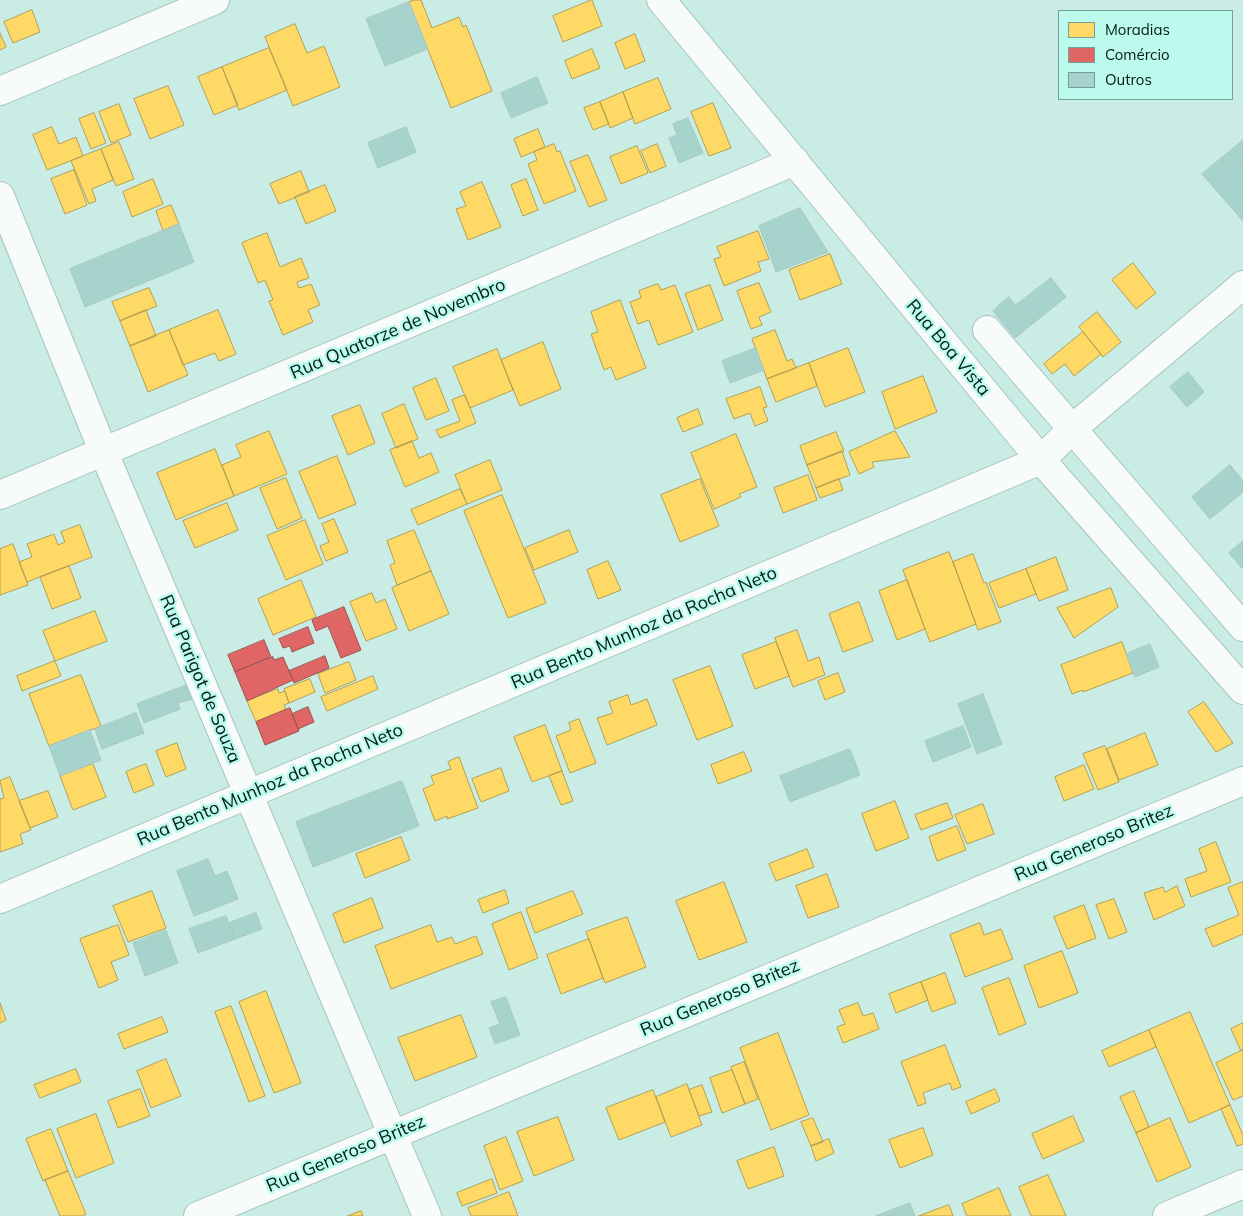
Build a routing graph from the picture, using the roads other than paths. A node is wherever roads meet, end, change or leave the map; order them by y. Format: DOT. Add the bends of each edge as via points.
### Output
graph roads {
  1 [pos="215,0"];
  2 [pos="661,0"];
  3 [pos="0,91"];
  4 [pos="796,161"];
  5 [pos="0,196"];
  6 [pos="1243,285"];
  7 [pos="987,330"];
  8 [pos="1073,428"];
  9 [pos="104,453"];
  10 [pos="1041,460"];
  11 [pos="0,496"];
  12 [pos="1242,623"];
  13 [pos="1209,648"];
  14 [pos="1243,690"];
  15 [pos="1243,781"];
  16 [pos="248,795"];
  17 [pos="0,899"];
  18 [pos="394,1134"];
  19 [pos="1243,1184"];
  20 [pos="198,1216"];
  21 [pos="427,1216"];
  22 [pos="1167,1216"];
  1 -- 3 [label="street"];
  2 -- 4 [label="street, Rua Boa Vista"];
  4 -- 9 [label="street, Rua Quatorze de Novembro"];
  4 -- 10 [label="street, Rua Boa Vista"];
  5 -- 9 [label="street, Rua Parigot de Souza"];
  6 -- 8 [label="street, Rua Bento Munhoz da Rocha Neto"];
  7 -- 8 [label="street"];
  8 -- 10 [label="street, Rua Bento Munhoz da Rocha Neto"];
  8 -- 12 [label="street"];
  9 -- 11 [label="street, Rua Quatorze de Novembro"];
  9 -- 16 [label="street, Rua Parigot de Souza"];
  10 -- 13 [label="street, Rua Boa Vista"];
  10 -- 16 [label="street, Rua Bento Munhoz da Rocha Neto"];
  12 -- 13 [label="street"];
  13 -- 14 [label="street, Rua Boa Vista"];
  15 -- 18 [label="street, Rua Generoso Britez"];
  16 -- 17 [label="street, Rua Bento Munhoz da Rocha Neto"];
  16 -- 18 [label="street, Rua Parigot de Souza"];
  18 -- 20 [label="street, Rua Generoso Britez"];
  18 -- 21 [label="street, Rua Parigot de Souza"];
  19 -- 22 [label="street"];
}
